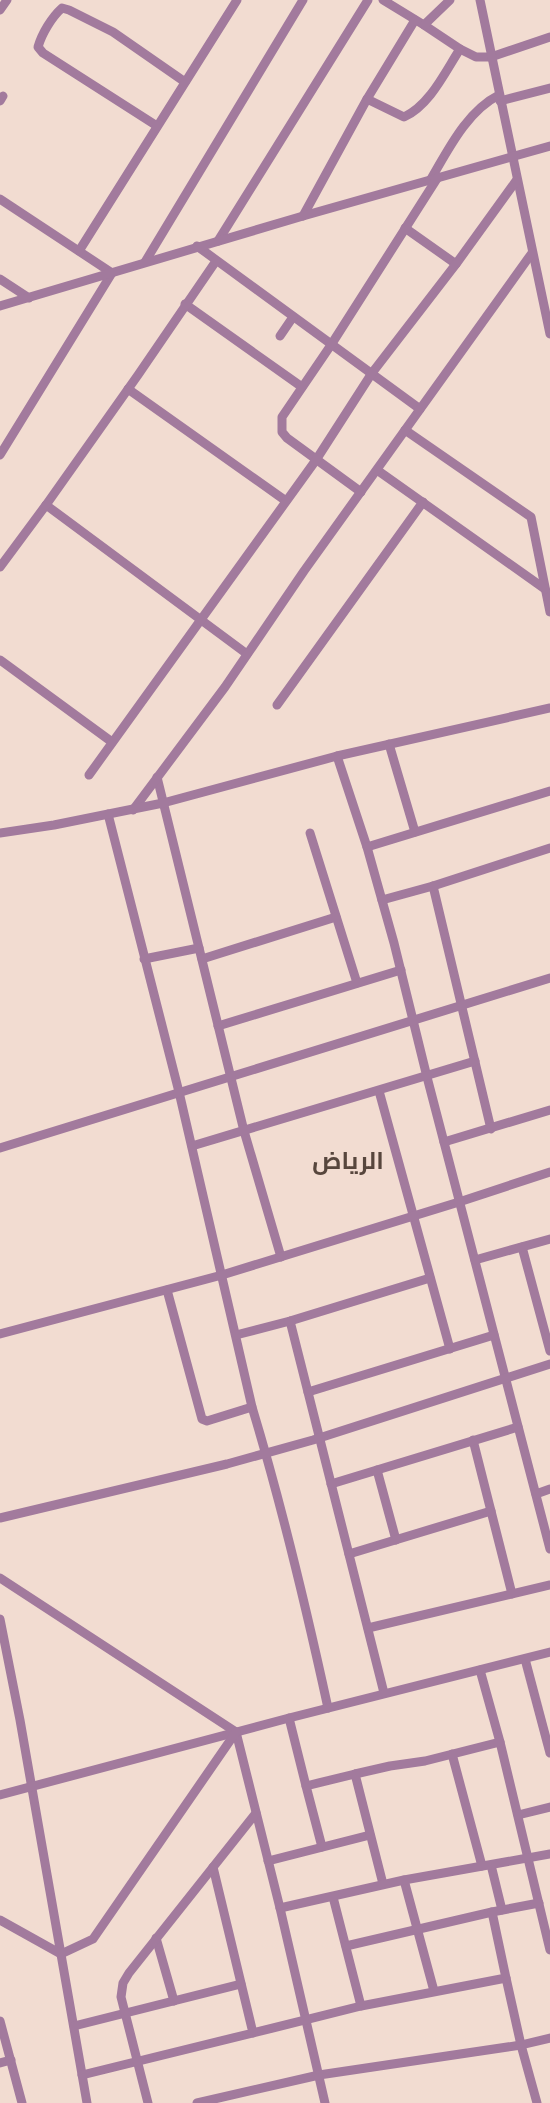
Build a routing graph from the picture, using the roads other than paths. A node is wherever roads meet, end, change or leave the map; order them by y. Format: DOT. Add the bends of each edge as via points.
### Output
graph roads {
  1 [pos="6,0"];
  2 [pos="236,0"];
  3 [pos="303,0"];
  4 [pos="368,0"];
  5 [pos="383,0"];
  6 [pos="450,0"];
  7 [pos="480,0"];
  8 [pos="0,10"];
  9 [pos="415,20"];
  10 [pos="424,25"];
  11 [pos="550,37"];
  12 [pos="460,49"];
  13 [pos="491,57"];
  14 [pos="185,82"];
  15 [pos="550,88"];
  16 [pos="367,98"];
  17 [pos="499,98"];
  18 [pos="157,126"];
  19 [pos="550,146"];
  20 [pos="511,156"];
  21 [pos="434,178"];
  22 [pos="516,181"];
  23 [pos="0,200"];
  24 [pos="303,216"];
  25 [pos="406,228"];
  26 [pos="218,240"];
  27 [pos="197,246"];
  28 [pos="79,250"];
  29 [pos="532,254"];
  30 [pos="216,261"];
  31 [pos="145,262"];
  32 [pos="456,264"];
  33 [pos="112,273"];
  34 [pos="0,279"];
  35 [pos="550,287"];
  36 [pos="540,290"];
  37 [pos="29,298"];
  38 [pos="185,304"];
  39 [pos="0,306"];
  40 [pos="293,317"];
  41 [pos="550,334"];
  42 [pos="280,336"];
  43 [pos="331,345"];
  44 [pos="372,373"];
  45 [pos="302,387"];
  46 [pos="128,389"];
  47 [pos="420,410"];
  48 [pos="405,430"];
  49 [pos="0,455"];
  50 [pos="316,460"];
  51 [pos="377,470"];
  52 [pos="361,492"];
  53 [pos="286,501"];
  54 [pos="423,502"];
  55 [pos="46,505"];
  56 [pos="0,567"];
  57 [pos="545,589"];
  58 [pos="550,612"];
  59 [pos="200,620"];
  60 [pos="248,654"];
  61 [pos="0,660"];
  62 [pos="277,705"];
  63 [pos="550,708"];
  64 [pos="112,742"];
  65 [pos="389,744"];
  66 [pos="337,756"];
  67 [pos="89,775"];
  68 [pos="157,777"];
  69 [pos="550,791"];
  70 [pos="163,803"];
  71 [pos="133,810"];
  72 [pos="108,814"];
  73 [pos="415,832"];
  74 [pos="0,833"];
  75 [pos="310,833"];
  76 [pos="367,847"];
  77 [pos="550,848"];
  78 [pos="433,886"];
  79 [pos="382,900"];
  80 [pos="336,917"];
  81 [pos="199,948"];
  82 [pos="202,959"];
  83 [pos="144,960"];
  84 [pos="401,970"];
  85 [pos="550,978"];
  86 [pos="357,983"];
  87 [pos="462,1004"];
  88 [pos="413,1019"];
  89 [pos="218,1026"];
  90 [pos="475,1061"];
  91 [pos="231,1076"];
  92 [pos="427,1076"];
  93 [pos="378,1091"];
  94 [pos="179,1092"];
  95 [pos="550,1110"];
  96 [pos="492,1129"];
  97 [pos="244,1130"];
  98 [pos="444,1142"];
  99 [pos="192,1146"];
  100 [pos="0,1148"];
  101 [pos="550,1172"];
  102 [pos="459,1202"];
  103 [pos="414,1216"];
  104 [pos="550,1239"];
  105 [pos="522,1247"];
  106 [pos="281,1257"];
  107 [pos="475,1260"];
  108 [pos="222,1275"];
  109 [pos="430,1278"];
  110 [pos="167,1290"];
  111 [pos="545,1316"];
  112 [pos="290,1321"];
  113 [pos="0,1334"];
  114 [pos="236,1335"];
  115 [pos="494,1335"];
  116 [pos="450,1349"];
  117 [pos="550,1351"];
  118 [pos="550,1364"];
  119 [pos="506,1379"];
  120 [pos="308,1392"];
  121 [pos="252,1407"];
  122 [pos="518,1426"];
  123 [pos="319,1438"];
  124 [pos="473,1440"];
  125 [pos="266,1453"];
  126 [pos="377,1470"];
  127 [pos="331,1484"];
  128 [pos="550,1489"];
  129 [pos="536,1494"];
  130 [pos="491,1511"];
  131 [pos="0,1518"];
  132 [pos="396,1540"];
  133 [pos="549,1543"];
  134 [pos="349,1554"];
  135 [pos="0,1578"];
  136 [pos="550,1585"];
  137 [pos="512,1594"];
  138 [pos="0,1619"];
  139 [pos="368,1628"];
  140 [pos="550,1652"];
  141 [pos="525,1659"];
  142 [pos="480,1670"];
  143 [pos="384,1693"];
  144 [pos="328,1708"];
  145 [pos="288,1718"];
  146 [pos="236,1732"];
  147 [pos="548,1741"];
  148 [pos="500,1742"];
  149 [pos="550,1753"];
  150 [pos="452,1754"];
  151 [pos="355,1774"];
  152 [pos="306,1786"];
  153 [pos="32,1787"];
  154 [pos="0,1795"];
  155 [pos="550,1807"];
  156 [pos="256,1813"];
  157 [pos="518,1814"];
  158 [pos="370,1835"];
  159 [pos="322,1847"];
  160 [pos="550,1854"];
  161 [pos="529,1859"];
  162 [pos="268,1861"];
  163 [pos="486,1865"];
  164 [pos="213,1867"];
  165 [pos="404,1880"];
  166 [pos="383,1884"];
  167 [pos="333,1897"];
  168 [pos="539,1903"];
  169 [pos="280,1908"];
  170 [pos="502,1910"];
  171 [pos="492,1912"];
  172 [pos="0,1920"];
  173 [pos="417,1928"];
  174 [pos="156,1938"];
  175 [pos="346,1946"];
  176 [pos="550,1950"];
  177 [pos="61,1954"];
  178 [pos="506,1978"];
  179 [pos="241,1984"];
  180 [pos="434,1991"];
  181 [pos="174,2001"];
  182 [pos="361,2006"];
  183 [pos="125,2013"];
  184 [pos="306,2020"];
  185 [pos="0,2021"];
  186 [pos="74,2026"];
  187 [pos="253,2033"];
  188 [pos="550,2038"];
  189 [pos="521,2045"];
  190 [pos="11,2060"];
  191 [pos="137,2060"];
  192 [pos="0,2063"];
  193 [pos="82,2075"];
  194 [pos="319,2075"];
  195 [pos="202,2102"];
  196 [pos="22,2103"];
  197 [pos="87,2103"];
  198 [pos="148,2103"];
  199 [pos="325,2103"];
  200 [pos="537,2103"];
  1 -- 8 [label="street"];
  2 -- 14 [label="street"];
  3 -- 31 [label="street"];
  4 -- 26 [label="street"];
  5 -- 9 [label="street"];
  6 -- 10 [label="street"];
  7 -- 13 [label="street"];
  9 -- 10 [label="street"];
  9 -- 16 [label="street"];
  10 -- 12 [label="street"];
  11 -- 13 [label="street"];
  12 -- 13 [label="street" via="476,56"];
  12 -- 16 [label="street" via="416,111 404,117"];
  13 -- 17 [label="street"];
  14 -- 18 [label="street"];
  14 -- 18 [label="street" via="113,32 69,10 62,8 55,15 40,39 38,47 43,53"];
  15 -- 17 [label="street"];
  16 -- 24 [label="street"];
  17 -- 20 [label="street"];
  17 -- 21 [label="street" via="490,100 471,119"];
  18 -- 28 [label="street"];
  19 -- 20 [label="street"];
  20 -- 21 [label="street"];
  20 -- 22 [label="street"];
  21 -- 24 [label="street"];
  21 -- 25 [label="street"];
  22 -- 29 [label="street"];
  22 -- 32 [label="street"];
  23 -- 28 [label="street"];
  24 -- 26 [label="street"];
  25 -- 32 [label="street"];
  25 -- 43 [label="street"];
  26 -- 27 [label="street"];
  27 -- 30 [label="street"];
  27 -- 31 [label="street"];
  28 -- 33 [label="street"];
  29 -- 36 [label="street"];
  29 -- 47 [label="street"];
  30 -- 38 [label="street"];
  30 -- 40 [label="street"];
  31 -- 33 [label="street"];
  32 -- 44 [label="street"];
  33 -- 37 [label="street"];
  33 -- 49 [label="street"];
  34 -- 37 [label="street"];
  35 -- 36 [label="street"];
  36 -- 41 [label="street"];
  37 -- 39 [label="street"];
  38 -- 45 [label="street"];
  38 -- 46 [label="street"];
  40 -- 42 [label="street"];
  40 -- 43 [label="street"];
  43 -- 44 [label="street"];
  43 -- 45 [label="street"];
  44 -- 47 [label="street"];
  44 -- 50 [label="street"];
  45 -- 50 [label="street" via="282,417 281,425 287,438"];
  46 -- 53 [label="street"];
  46 -- 55 [label="street"];
  47 -- 48 [label="street"];
  48 -- 51 [label="street"];
  48 -- 57 [label="street" via="531,517"];
  50 -- 52 [label="street"];
  50 -- 53 [label="street"];
  51 -- 52 [label="street"];
  51 -- 54 [label="street"];
  52 -- 60 [label="street"];
  53 -- 59 [label="street"];
  54 -- 57 [label="street"];
  54 -- 62 [label="street"];
  55 -- 56 [label="street"];
  55 -- 59 [label="street"];
  57 -- 58 [label="street"];
  59 -- 60 [label="street"];
  59 -- 64 [label="street"];
  60 -- 68 [label="street"];
  61 -- 64 [label="street"];
  63 -- 65 [label="street"];
  64 -- 67 [label="street"];
  65 -- 66 [label="street"];
  65 -- 73 [label="street"];
  66 -- 70 [label="street"];
  66 -- 76 [label="street"];
  68 -- 70 [label="street"];
  68 -- 71 [label="street"];
  69 -- 73 [label="street"];
  70 -- 71 [label="street"];
  70 -- 81 [label="street"];
  71 -- 72 [label="street"];
  72 -- 74 [label="street"];
  72 -- 83 [label="street"];
  73 -- 76 [label="street"];
  75 -- 80 [label="street"];
  76 -- 79 [label="street"];
  77 -- 78 [label="street"];
  78 -- 79 [label="street"];
  78 -- 87 [label="street"];
  79 -- 84 [label="street"];
  80 -- 82 [label="street"];
  80 -- 86 [label="street"];
  81 -- 82 [label="street"];
  81 -- 83 [label="street"];
  82 -- 89 [label="street"];
  83 -- 94 [label="street"];
  84 -- 86 [label="street"];
  84 -- 88 [label="street"];
  85 -- 87 [label="street"];
  86 -- 89 [label="street"];
  87 -- 88 [label="street"];
  87 -- 90 [label="street"];
  88 -- 91 [label="street"];
  88 -- 92 [label="street"];
  89 -- 91 [label="street"];
  90 -- 92 [label="street"];
  90 -- 96 [label="street"];
  91 -- 94 [label="street"];
  91 -- 97 [label="street"];
  92 -- 93 [label="street"];
  92 -- 98 [label="street"];
  93 -- 97 [label="street"];
  93 -- 103 [label="street"];
  94 -- 99 [label="street"];
  94 -- 100 [label="street"];
  95 -- 96 [label="street"];
  96 -- 98 [label="street"];
  97 -- 99 [label="street"];
  97 -- 106 [label="street"];
  98 -- 102 [label="street"];
  99 -- 108 [label="street"];
  101 -- 102 [label="street"];
  102 -- 103 [label="street"];
  102 -- 107 [label="street"];
  103 -- 106 [label="street"];
  103 -- 109 [label="street"];
  104 -- 105 [label="street"];
  105 -- 107 [label="street"];
  105 -- 111 [label="street"];
  106 -- 108 [label="street"];
  107 -- 115 [label="street"];
  108 -- 110 [label="street"];
  108 -- 114 [label="street"];
  109 -- 112 [label="street"];
  109 -- 116 [label="street"];
  110 -- 113 [label="street"];
  110 -- 121 [label="street" via="202,1419 208,1421"];
  111 -- 117 [label="street"];
  112 -- 114 [label="street"];
  112 -- 120 [label="street"];
  114 -- 121 [label="street"];
  115 -- 116 [label="street"];
  115 -- 119 [label="street"];
  116 -- 120 [label="street"];
  118 -- 119 [label="street"];
  119 -- 122 [label="street"];
  119 -- 123 [label="street"];
  120 -- 123 [label="street"];
  121 -- 125 [label="street"];
  122 -- 124 [label="street"];
  122 -- 129 [label="street"];
  123 -- 125 [label="street"];
  123 -- 127 [label="street"];
  124 -- 126 [label="street"];
  124 -- 130 [label="street"];
  125 -- 131 [label="street"];
  125 -- 144 [label="street"];
  126 -- 127 [label="street"];
  126 -- 132 [label="street"];
  127 -- 134 [label="street"];
  128 -- 129 [label="street"];
  129 -- 133 [label="street"];
  130 -- 132 [label="street"];
  130 -- 137 [label="street"];
  132 -- 134 [label="street"];
  134 -- 139 [label="street"];
  135 -- 146 [label="street"];
  136 -- 137 [label="street"];
  137 -- 139 [label="street"];
  138 -- 153 [label="street"];
  139 -- 143 [label="street"];
  140 -- 141 [label="street"];
  141 -- 142 [label="street"];
  141 -- 147 [label="street"];
  142 -- 143 [label="street"];
  142 -- 148 [label="street"];
  143 -- 144 [label="street"];
  144 -- 145 [label="street"];
  145 -- 146 [label="street"];
  145 -- 152 [label="street"];
  146 -- 153 [label="street"];
  146 -- 156 [label="street"];
  146 -- 177 [label="street" via="93,1939"];
  147 -- 149 [label="street"];
  148 -- 150 [label="street"];
  148 -- 157 [label="street"];
  150 -- 151 [label="street"];
  150 -- 163 [label="street"];
  151 -- 152 [label="street"];
  151 -- 158 [label="street"];
  152 -- 159 [label="street"];
  153 -- 154 [label="street"];
  153 -- 177 [label="street"];
  155 -- 157 [label="street"];
  156 -- 162 [label="street"];
  156 -- 164 [label="street"];
  157 -- 161 [label="street"];
  158 -- 159 [label="street"];
  158 -- 166 [label="street"];
  159 -- 162 [label="street"];
  160 -- 161 [label="street"];
  161 -- 163 [label="street"];
  161 -- 168 [label="street"];
  162 -- 169 [label="street"];
  163 -- 165 [label="street"];
  163 -- 170 [label="street"];
  164 -- 174 [label="street"];
  164 -- 179 [label="street"];
  165 -- 166 [label="street"];
  165 -- 173 [label="street"];
  166 -- 167 [label="street"];
  167 -- 169 [label="street"];
  167 -- 175 [label="street"];
  168 -- 170 [label="street"];
  168 -- 176 [label="street"];
  169 -- 184 [label="street"];
  170 -- 171 [label="street"];
  171 -- 173 [label="street"];
  171 -- 178 [label="street"];
  172 -- 177 [label="street"];
  173 -- 175 [label="street"];
  173 -- 180 [label="street"];
  174 -- 181 [label="street"];
  174 -- 183 [label="street" via="124,1983 121,1997"];
  175 -- 182 [label="street"];
  177 -- 186 [label="street"];
  178 -- 180 [label="street"];
  178 -- 189 [label="street"];
  179 -- 181 [label="street"];
  179 -- 187 [label="street"];
  180 -- 182 [label="street"];
  181 -- 183 [label="street"];
  182 -- 184 [label="street"];
  183 -- 186 [label="street"];
  183 -- 191 [label="street"];
  184 -- 187 [label="street"];
  184 -- 194 [label="street"];
  185 -- 190 [label="street"];
  186 -- 193 [label="street"];
  187 -- 191 [label="street"];
  188 -- 189 [label="street"];
  189 -- 194 [label="street"];
  189 -- 200 [label="street"];
  190 -- 192 [label="street"];
  190 -- 196 [label="street"];
  191 -- 193 [label="street"];
  191 -- 198 [label="street"];
  193 -- 197 [label="street"];
  194 -- 195 [label="street"];
  194 -- 199 [label="street"];
}
